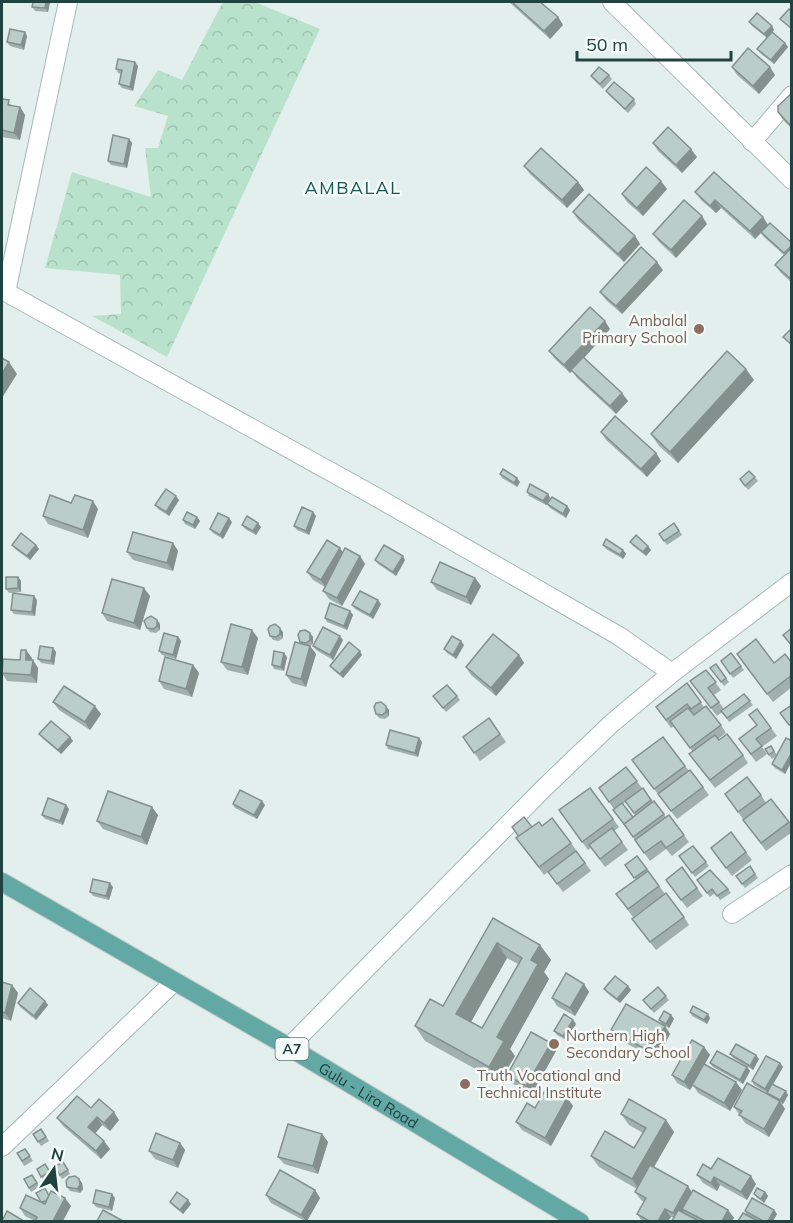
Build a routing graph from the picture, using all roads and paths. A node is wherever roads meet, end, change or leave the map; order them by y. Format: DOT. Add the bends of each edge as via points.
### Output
graph roads {
  1 [pos="68,2"];
  2 [pos="612,2"];
  3 [pos="792,95"];
  4 [pos="752,142"];
  5 [pos="792,180"];
  6 [pos="4,291"];
  7 [pos="792,582"];
  8 [pos="672,673"];
  9 [pos="792,874"];
  10 [pos="2,882"];
  11 [pos="732,914"];
  12 [pos="174,982"];
  13 [pos="290,1047"];
  14 [pos="2,1148"];
  15 [pos="580,1221"];
  1 -- 6 [label="street"];
  2 -- 4 [label="street"];
  3 -- 4 [label="street"];
  4 -- 5 [label="street"];
  6 -- 8 [label="street" via="371,494 619,636"];
  7 -- 8 [label="street"];
  8 -- 13 [label="street" via="544,788"];
  9 -- 11 [label="street"];
  10 -- 12 [label="main road, Gulu - Lira Road / A7"];
  12 -- 13 [label="main road, Gulu - Lira Road / A7"];
  12 -- 14 [label="street"];
  13 -- 15 [label="main road, Gulu - Lira Road / A7"];
}
